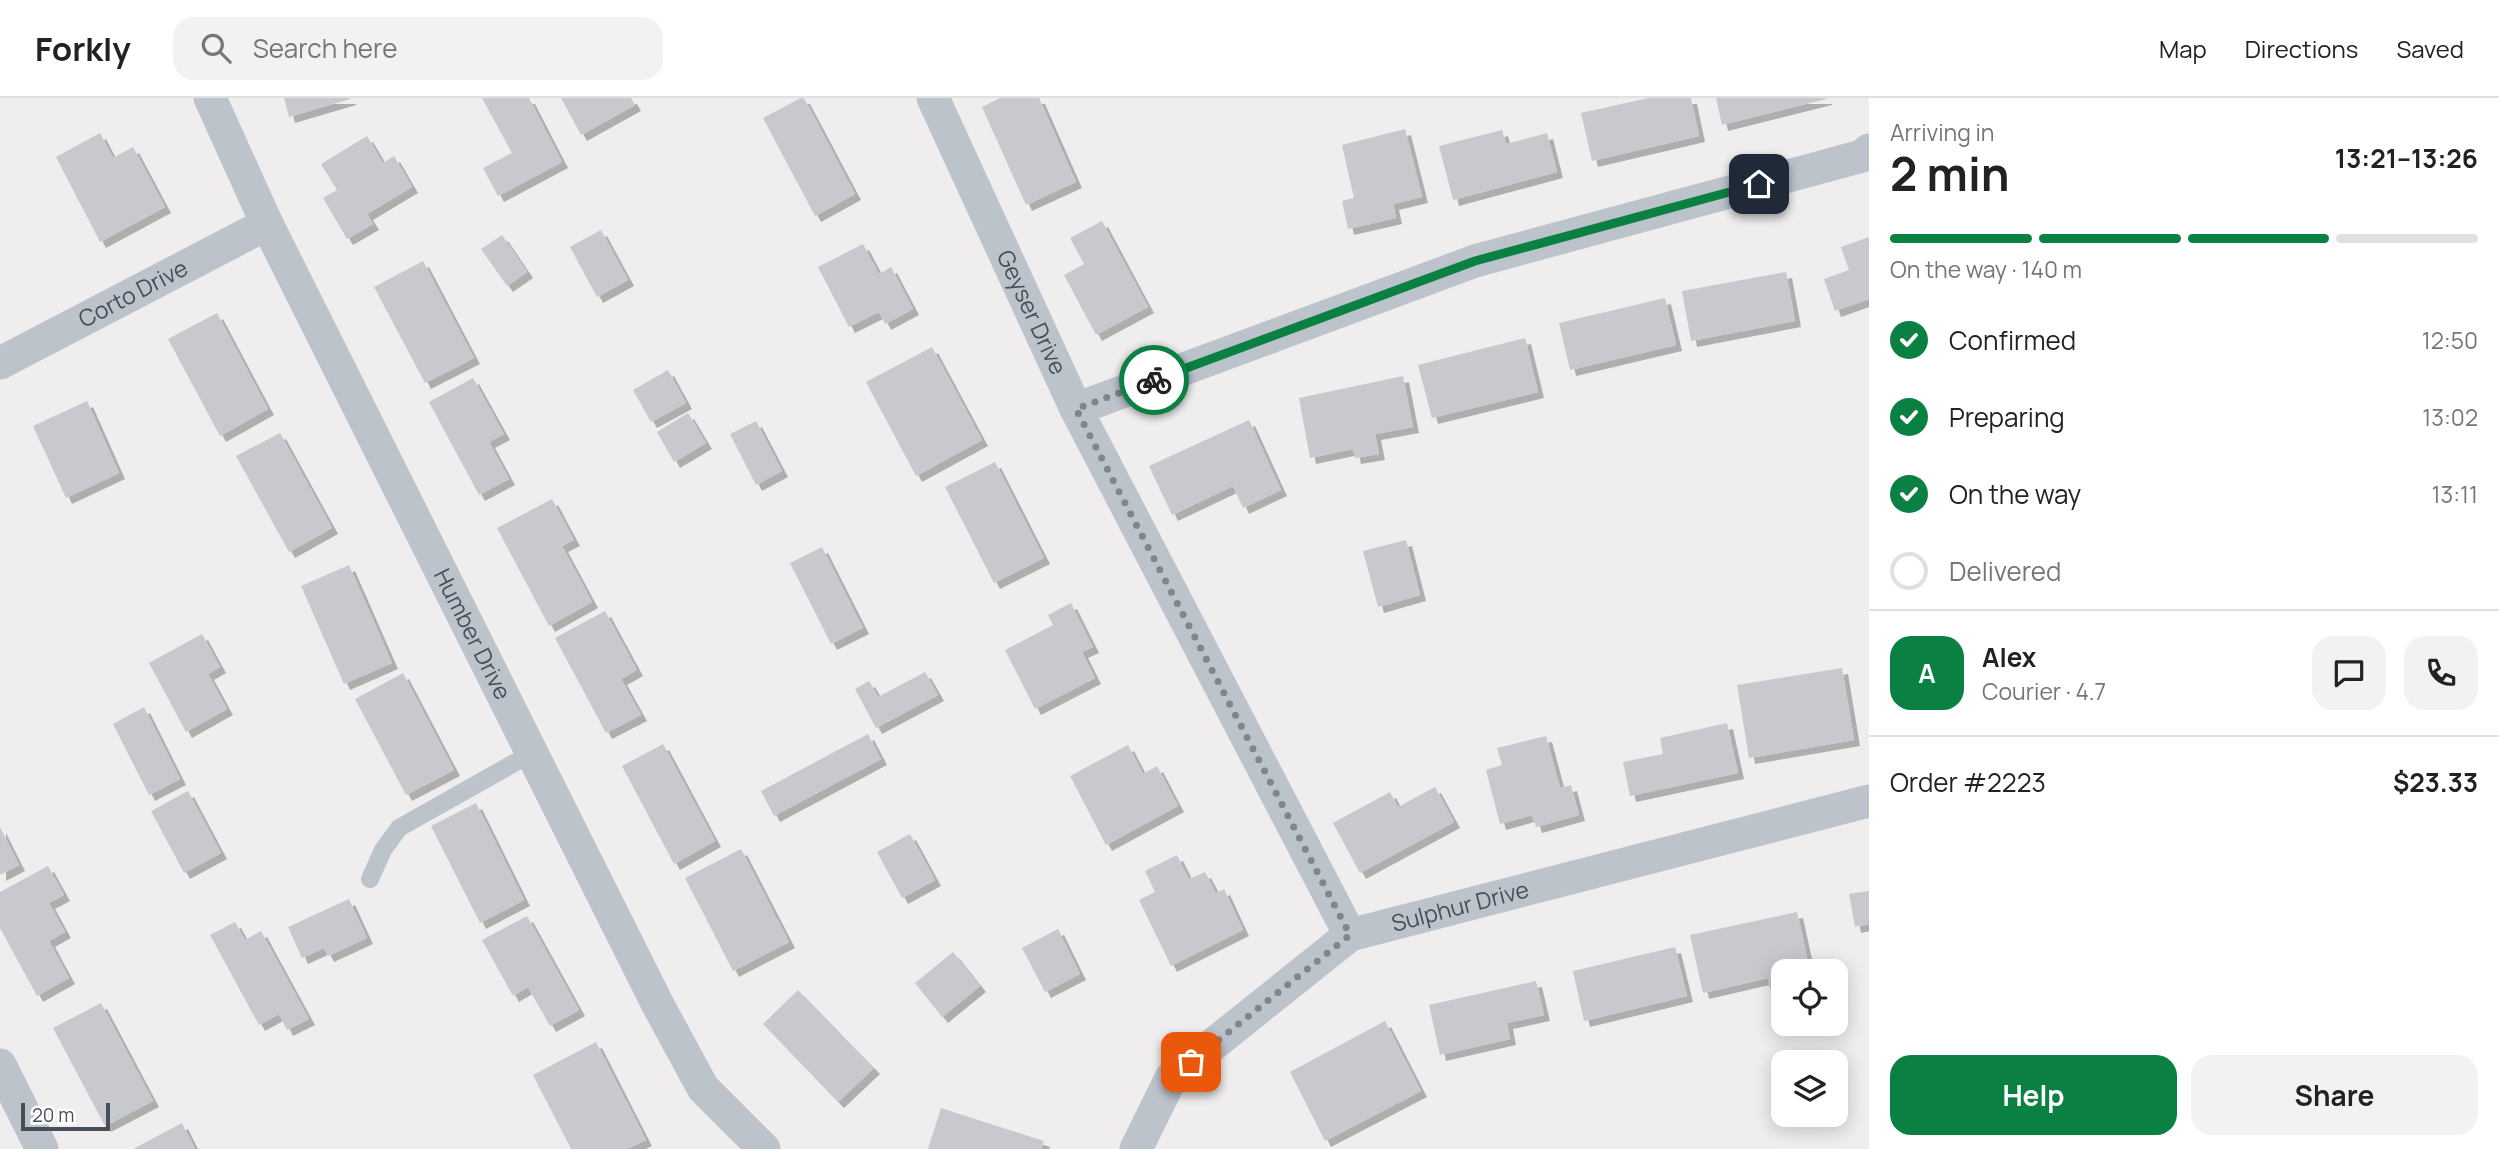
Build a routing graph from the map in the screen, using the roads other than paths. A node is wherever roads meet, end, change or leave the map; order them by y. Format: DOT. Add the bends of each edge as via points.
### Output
graph roads {
  1 [pos="209,98"];
  2 [pos="933,98"];
  3 [pos="1869,150"];
  4 [pos="267,224"];
  5 [pos="0,363"];
  6 [pos="1076,409"];
  7 [pos="532,753"];
  8 [pos="1869,801"];
  9 [pos="370,879"];
  10 [pos="1350,935"];
  11 [pos="0,1065"];
  12 [pos="42,1149"];
  13 [pos="764,1149"];
  14 [pos="1136,1149"];
  1 -- 4 [label="street, Humber Drive"];
  2 -- 6 [label="street, Geyser Drive"];
  3 -- 6 [label="street" via="1862,156 1475,261"];
  4 -- 5 [label="street, Corto Drive"];
  4 -- 7 [label="street, Humber Drive"];
  6 -- 10 [label="street, Geyser Drive"];
  7 -- 9 [label="lane" via="399,828"];
  7 -- 13 [label="street, Humber Drive" via="703,1088"];
  8 -- 10 [label="street, Sulphur Drive"];
  10 -- 14 [label="street, Sulphur Drive" via="1171,1078"];
  11 -- 12 [label="street"];
}
